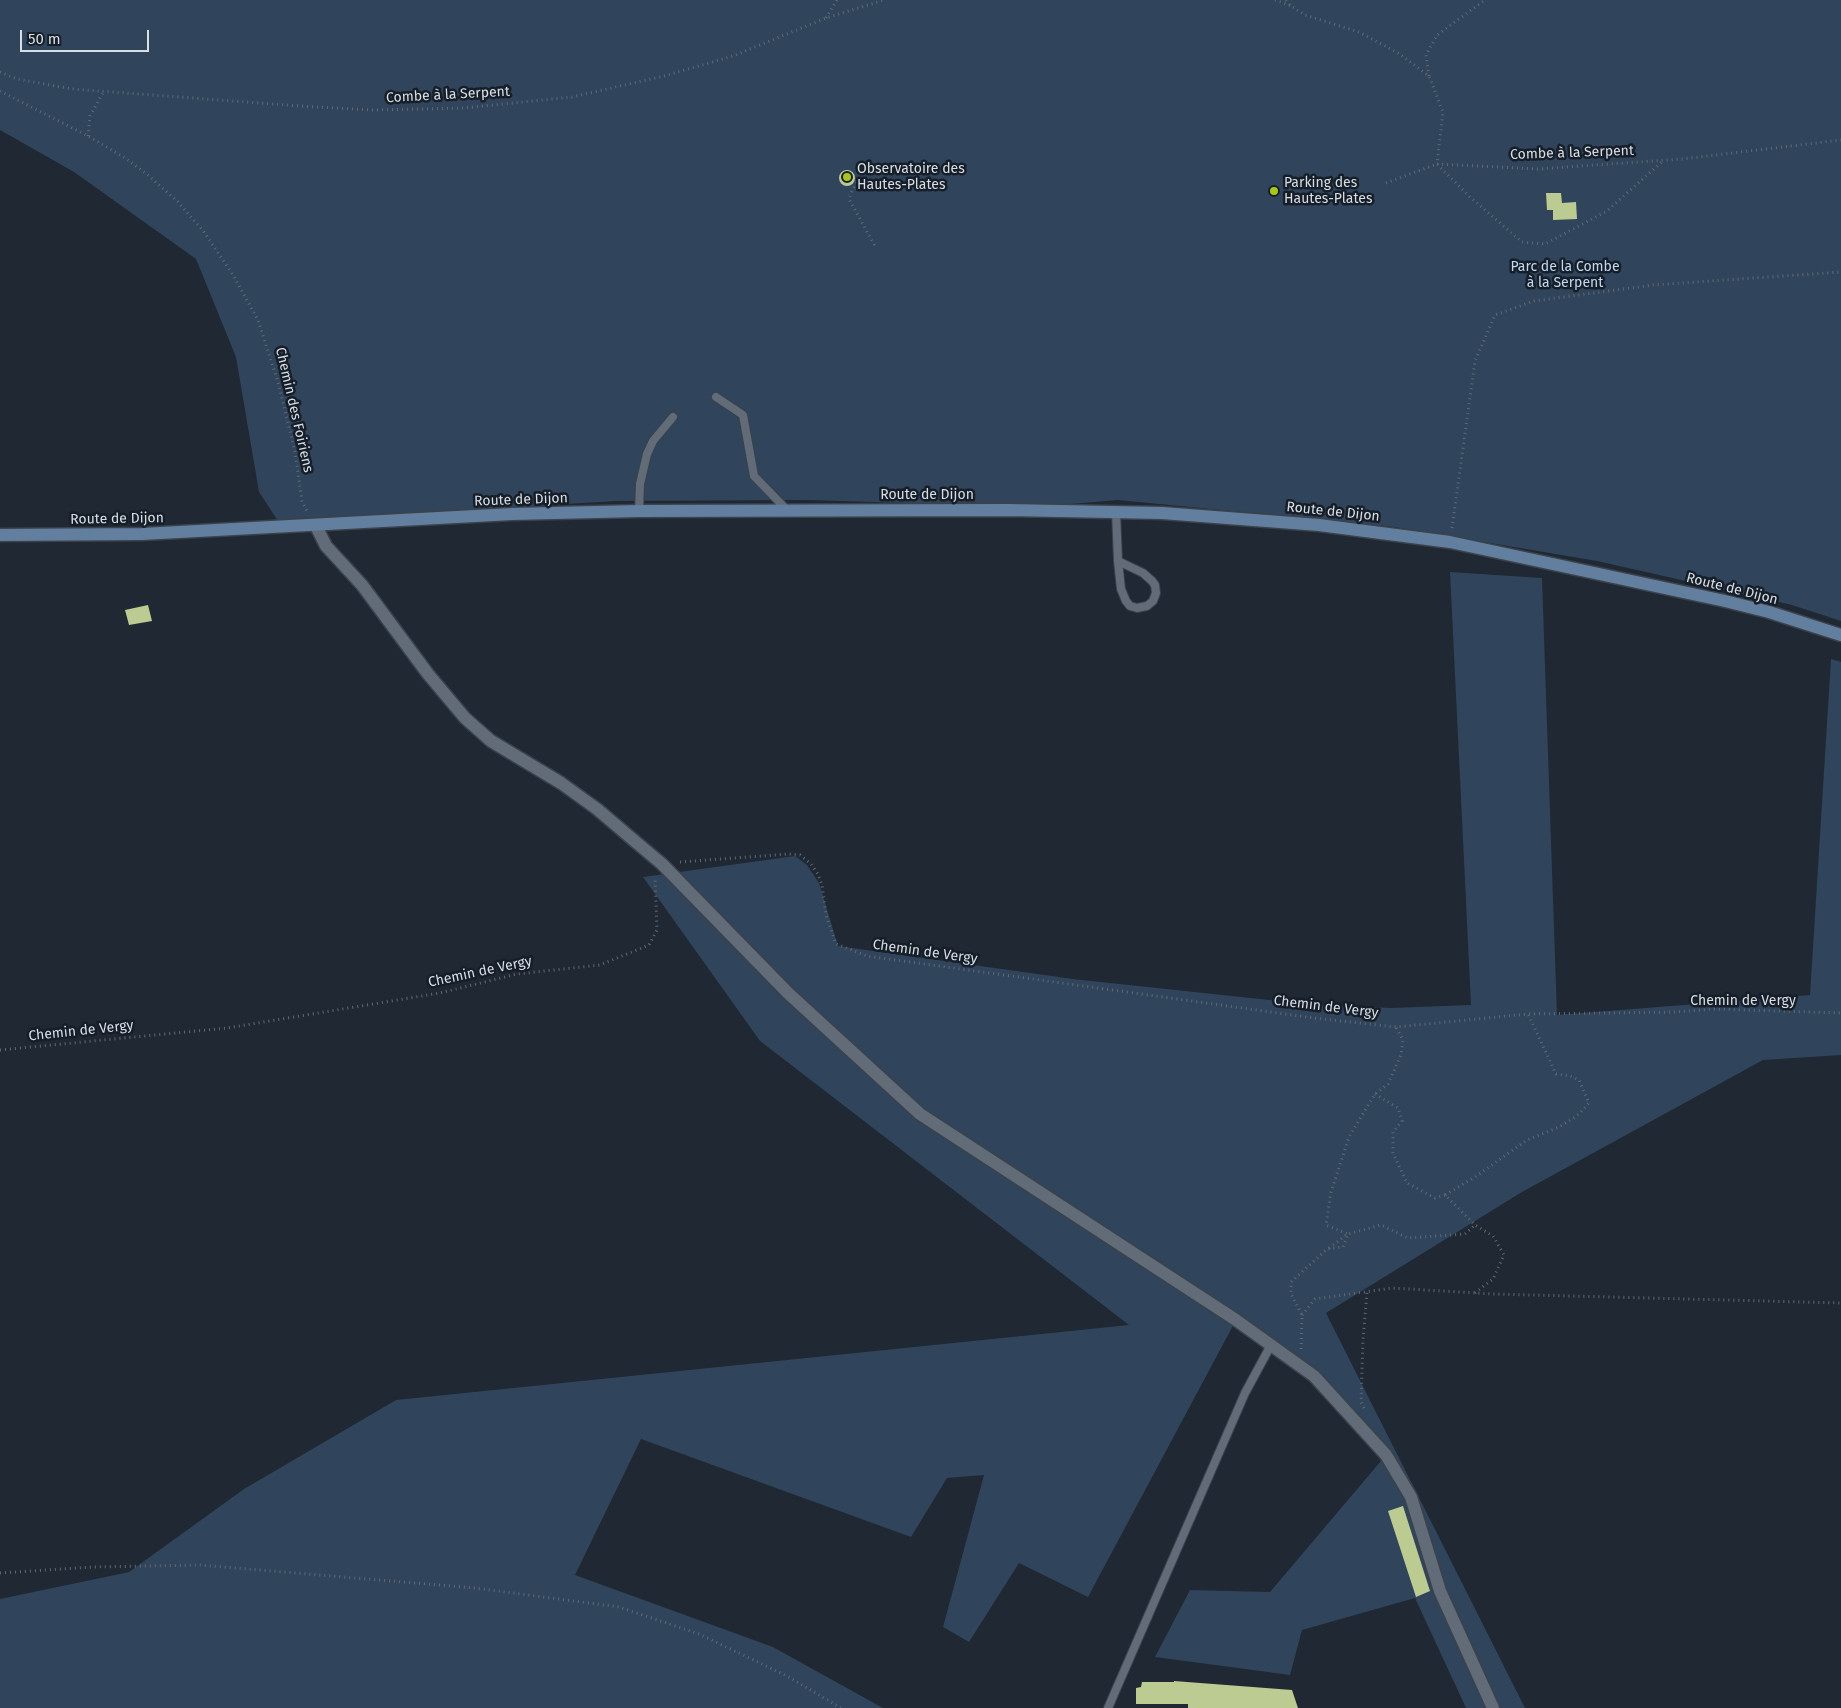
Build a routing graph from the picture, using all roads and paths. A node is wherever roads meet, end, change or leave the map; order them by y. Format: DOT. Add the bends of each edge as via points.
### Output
graph roads {
  1 [pos="837,0"];
  2 [pos="884,0"];
  3 [pos="1275,0"];
  4 [pos="1286,0"];
  5 [pos="1485,0"];
  6 [pos="1291,6"];
  7 [pos="826,18"];
  8 [pos="0,72"];
  9 [pos="1429,76"];
  10 [pos="104,90"];
  11 [pos="0,91"];
  12 [pos="88,136"];
  13 [pos="1841,140"];
  14 [pos="1664,160"];
  15 [pos="1437,164"];
  16 [pos="859,178"];
  17 [pos="1386,183"];
  18 [pos="876,248"];
  19 [pos="1841,272"];
  20 [pos="716,397"];
  21 [pos="673,417"];
  22 [pos="787,510"];
  23 [pos="639,511"];
  24 [pos="1116,512"];
  25 [pos="316,526"];
  26 [pos="0,535"];
  27 [pos="1450,542"];
  28 [pos="1118,561"];
  29 [pos="1841,635"];
  30 [pos="662,864"];
  31 [pos="1841,1013"];
  32 [pos="1528,1014"];
  33 [pos="1396,1026"];
  34 [pos="0,1050"];
  35 [pos="1375,1094"];
  36 [pos="1445,1195"];
  37 [pos="1476,1225"];
  38 [pos="1348,1234"];
  39 [pos="1327,1249"];
  40 [pos="1367,1292"];
  41 [pos="1475,1293"];
  42 [pos="1841,1303"];
  43 [pos="1302,1315"];
  44 [pos="1271,1345"];
  45 [pos="1300,1366"];
  46 [pos="1366,1410"];
  47 [pos="0,1573"];
  48 [pos="841,1708"];
  49 [pos="1108,1708"];
  50 [pos="1492,1708"];
  1 -- 7 [label="path"];
  2 -- 7 [label="path, Combe à la Serpent"];
  3 -- 6 [label="path"];
  4 -- 6 [label="path"];
  5 -- 9 [label="path" via="1437,35 1426,55"];
  6 -- 9 [label="path" via="1305,15 1359,32 1398,53"];
  7 -- 10 [label="path, Combe à la Serpent" via="733,56 664,76 562,98 464,108 372,110"];
  8 -- 10 [label="path, Combe à la Serpent" via="17,79 72,89"];
  9 -- 15 [label="path" via="1443,112"];
  10 -- 12 [label="path" via="90,116"];
  11 -- 12 [label="path, Chemin des Foiriens"];
  12 -- 25 [label="path, Chemin des Foiriens" via="148,175 178,202 233,274 258,320 270,353 295,452 302,501"];
  13 -- 14 [label="path, Combe à la Serpent"];
  14 -- 15 [label="path, Combe à la Serpent" via="1537,169"];
  14 -- 15 [label="path" via="1607,211 1545,244 1522,242 1470,198"];
  15 -- 17 [label="path"];
  16 -- 18 [label="path" via="849,199"];
  19 -- 27 [label="path" via="1653,286 1534,300 1495,315 1475,361"];
  20 -- 22 [label="lane" via="743,415 754,476"];
  21 -- 23 [label="lane" via="653,441 647,454 640,484"];
  22 -- 23 [label="main road, Route de Dijon"];
  22 -- 24 [label="main road, Route de Dijon"];
  23 -- 25 [label="main road, Route de Dijon" via="512,514"];
  24 -- 27 [label="main road, Route de Dijon" via="1319,525"];
  24 -- 28 [label="lane"];
  25 -- 26 [label="main road, Route de Dijon" via="142,534"];
  25 -- 30 [label="street" via="326,546 362,585 428,674 466,718 491,740 597,809"];
  27 -- 29 [label="main road, Route de Dijon" via="1725,601"];
  28 -- 28 [label="lane" via="1121,589 1126,601 1137,608 1147,606 1153,601 1155,585 1143,573"];
  30 -- 33 [label="path, Chemin de Vergy" via="800,855 818,874 836,944 867,956 1314,1018"];
  30 -- 34 [label="path, Chemin de Vergy" via="655,874 657,930 650,945 600,965 517,974 440,993 227,1028"];
  30 -- 44 [label="street" via="788,993 920,1114"];
  31 -- 32 [label="path, Chemin de Vergy" via="1713,1009"];
  32 -- 33 [label="path, Chemin de Vergy"];
  32 -- 36 [label="path" via="1556,1074 1580,1080 1589,1103 1577,1116 1527,1140"];
  33 -- 35 [label="path" via="1403,1040 1401,1056 1388,1084"];
  35 -- 36 [label="path" via="1398,1108 1402,1121 1393,1132 1392,1153 1407,1183 1435,1198"];
  35 -- 38 [label="path" via="1349,1137 1331,1192 1326,1225"];
  36 -- 37 [label="path"];
  37 -- 38 [label="path" via="1465,1234 1408,1238 1381,1225"];
  37 -- 41 [label="path" via="1493,1236 1504,1255 1493,1279"];
  38 -- 39 [label="path"];
  38 -- 39 [label="path" via="1343,1247"];
  39 -- 43 [label="path" via="1291,1282 1291,1294"];
  40 -- 41 [label="path" via="1392,1288"];
  40 -- 43 [label="path" via="1315,1299"];
  40 -- 46 [label="path" via="1361,1402"];
  41 -- 42 [label="path"];
  43 -- 45 [label="path"];
  44 -- 45 [label="street"];
  44 -- 49 [label="lane" via="1245,1393"];
  45 -- 50 [label="street" via="1314,1376 1386,1455 1411,1497 1440,1591"];
  47 -- 48 [label="path" via="200,1564 476,1588 619,1607 699,1634 787,1676"];
}
